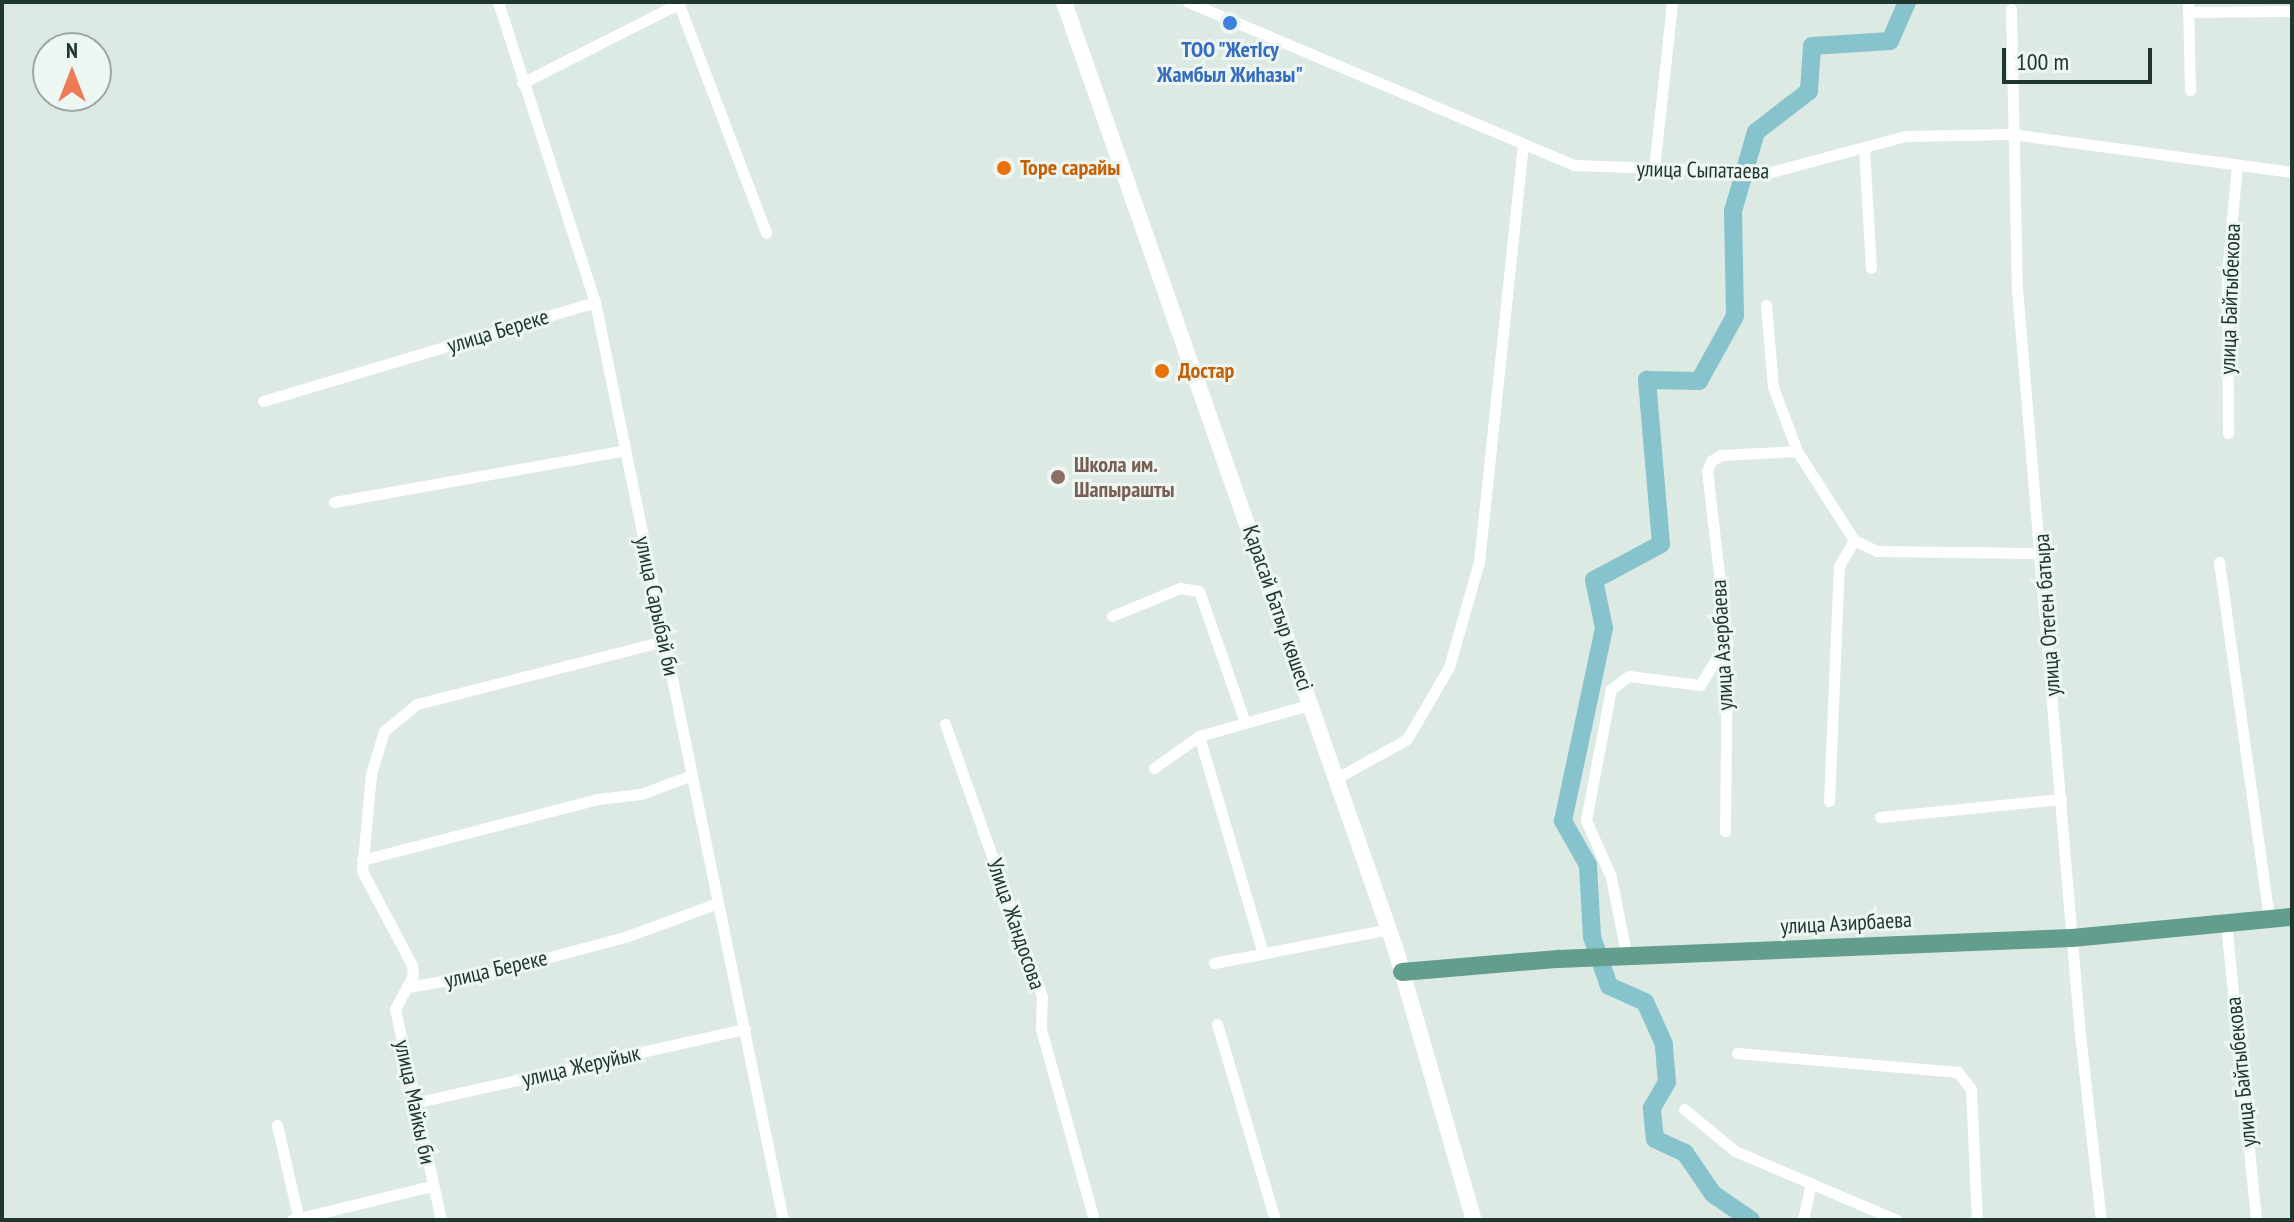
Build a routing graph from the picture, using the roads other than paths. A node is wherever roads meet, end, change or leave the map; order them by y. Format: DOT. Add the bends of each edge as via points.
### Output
graph roads {
  1 [pos="498,2"];
  2 [pos="1064,2"];
  3 [pos="1188,2"];
  4 [pos="678,3"];
  5 [pos="1667,5"];
  6 [pos="2188,7"];
  7 [pos="2011,9"];
  8 [pos="2292,11"];
  9 [pos="522,83"];
  10 [pos="2190,90"];
  11 [pos="2011,134"];
  12 [pos="1523,144"];
  13 [pos="1864,148"];
  14 [pos="2237,164"];
  15 [pos="1654,169"];
  16 [pos="2292,172"];
  17 [pos="766,233"];
  18 [pos="1871,268"];
  19 [pos="595,302"];
  20 [pos="1766,305"];
  21 [pos="263,401"];
  22 [pos="2228,433"];
  23 [pos="625,450"];
  24 [pos="1797,451"];
  25 [pos="334,502"];
  26 [pos="1854,540"];
  27 [pos="2043,553"];
  28 [pos="2219,562"];
  29 [pos="1112,616"];
  30 [pos="664,641"];
  31 [pos="1727,643"];
  32 [pos="1312,704"];
  33 [pos="1245,722"];
  34 [pos="945,724"];
  35 [pos="1199,736"];
  36 [pos="1154,768"];
  37 [pos="692,775"];
  38 [pos="1337,778"];
  39 [pos="2061,799"];
  40 [pos="1829,801"];
  41 [pos="1880,817"];
  42 [pos="1725,831"];
  43 [pos="362,860"];
  44 [pos="718,903"];
  45 [pos="2292,917"];
  46 [pos="2269,919"];
  47 [pos="2226,923"];
  48 [pos="1389,929"];
  49 [pos="2072,938"];
  50 [pos="1263,953"];
  51 [pos="1622,958"];
  52 [pos="1214,963"];
  53 [pos="1402,972"];
  54 [pos="408,987"];
  55 [pos="1217,1024"];
  56 [pos="745,1029"];
  57 [pos="1737,1053"];
  58 [pos="418,1102"];
  59 [pos="1684,1109"];
  60 [pos="277,1125"];
  61 [pos="1811,1183"];
  62 [pos="432,1186"];
  63 [pos="297,1219"];
  64 [pos="441,1220"];
  65 [pos="783,1220"];
  66 [pos="1094,1220"];
  67 [pos="1275,1220"];
  68 [pos="1474,1220"];
  69 [pos="1803,1220"];
  70 [pos="1897,1220"];
  71 [pos="1977,1220"];
  72 [pos="2101,1220"];
  73 [pos="2256,1220"];
  1 -- 9 [label="street, улица Сарыбай би"];
  2 -- 32 [label="main road, Қарасай Батыр көшесі"];
  3 -- 12 [label="street, улица Сыпатаева"];
  4 -- 9 [label="street"];
  4 -- 17 [label="street"];
  5 -- 15 [label="street"];
  6 -- 8 [label="street"];
  6 -- 10 [label="street"];
  7 -- 11 [label="street, улица Отеген батыра"];
  9 -- 19 [label="street, улица Сарыбай би"];
  11 -- 13 [label="street, улица Сыпатаева" via="1928,133"];
  11 -- 14 [label="street, улица Сыпатаева"];
  11 -- 27 [label="street, улица Отеген батыра" via="2017,289"];
  12 -- 15 [label="street, улица Сыпатаева" via="1574,165"];
  12 -- 38 [label="street" via="1479,562 1449,667 1407,739"];
  13 -- 15 [label="street, улица Сыпатаева" via="1757,173"];
  13 -- 18 [label="street"];
  14 -- 16 [label="street, улица Сыпатаева"];
  14 -- 22 [label="street, улица Байтыбекова" via="2227,274"];
  19 -- 21 [label="street, улица Береке"];
  19 -- 23 [label="street, улица Сарыбай би"];
  20 -- 24 [label="street" via="1773,387"];
  23 -- 25 [label="street"];
  23 -- 30 [label="street, улица Сарыбай би"];
  24 -- 26 [label="street"];
  24 -- 31 [label="street, улица Азербаева" via="1721,455 1707,471"];
  26 -- 27 [label="street" via="1877,551"];
  26 -- 40 [label="street" via="1839,566"];
  27 -- 39 [label="street, улица Отеген батыра"];
  28 -- 46 [label="street"];
  29 -- 33 [label="street" via="1180,588 1199,591"];
  30 -- 37 [label="street, улица Сарыбай би"];
  30 -- 43 [label="street, улица Береке" via="406,708 384,731 375,760"];
  31 -- 42 [label="street, улица Азербаева"];
  31 -- 51 [label="street" via="1700,685 1629,676 1611,689 1586,820 1615,889"];
  32 -- 33 [label="street"];
  32 -- 38 [label="main road, Қарасай Батыр көшесі"];
  33 -- 35 [label="street"];
  34 -- 66 [label="street, Улица Жандосова" via="1042,997 1041,1029"];
  35 -- 36 [label="street"];
  35 -- 50 [label="street"];
  37 -- 43 [label="street" via="641,794 598,799"];
  37 -- 44 [label="street, улица Сарыбай би"];
  38 -- 48 [label="main road, Қарасай Батыр көшесі"];
  39 -- 41 [label="street"];
  39 -- 49 [label="street, улица Отеген батыра"];
  43 -- 54 [label="street, улица Береке" via="363,875 412,965"];
  44 -- 54 [label="street, улица Береке" via="625,937 494,972"];
  44 -- 56 [label="street, улица Сарыбай би"];
  45 -- 46 [label="main road, улица Азирбаева"];
  46 -- 47 [label="main road, улица Азирбаева"];
  47 -- 49 [label="main road, улица Азирбаева"];
  47 -- 73 [label="street, улица Байтыбекова"];
  48 -- 50 [label="street"];
  48 -- 53 [label="main road, Қарасай Батыр көшесі"];
  49 -- 51 [label="main road, улица Азирбаева"];
  49 -- 72 [label="street, улица Отеген батыра"];
  50 -- 52 [label="street"];
  51 -- 53 [label="main road, улица Азирбаева"];
  53 -- 68 [label="main road, Қарасай Батыр көшесі"];
  54 -- 58 [label="street, улица Майкы би" via="396,999 395,1009"];
  55 -- 67 [label="street"];
  56 -- 58 [label="street, улица Жеруйык"];
  56 -- 65 [label="street, улица Сарыбай би"];
  57 -- 71 [label="street" via="1958,1072 1971,1089"];
  58 -- 62 [label="street, улица Майкы би"];
  59 -- 61 [label="street" via="1735,1151"];
  60 -- 63 [label="street"];
  61 -- 69 [label="street"];
  61 -- 70 [label="street"];
  62 -- 63 [label="street"];
  62 -- 64 [label="street, улица Майкы би"];
}
